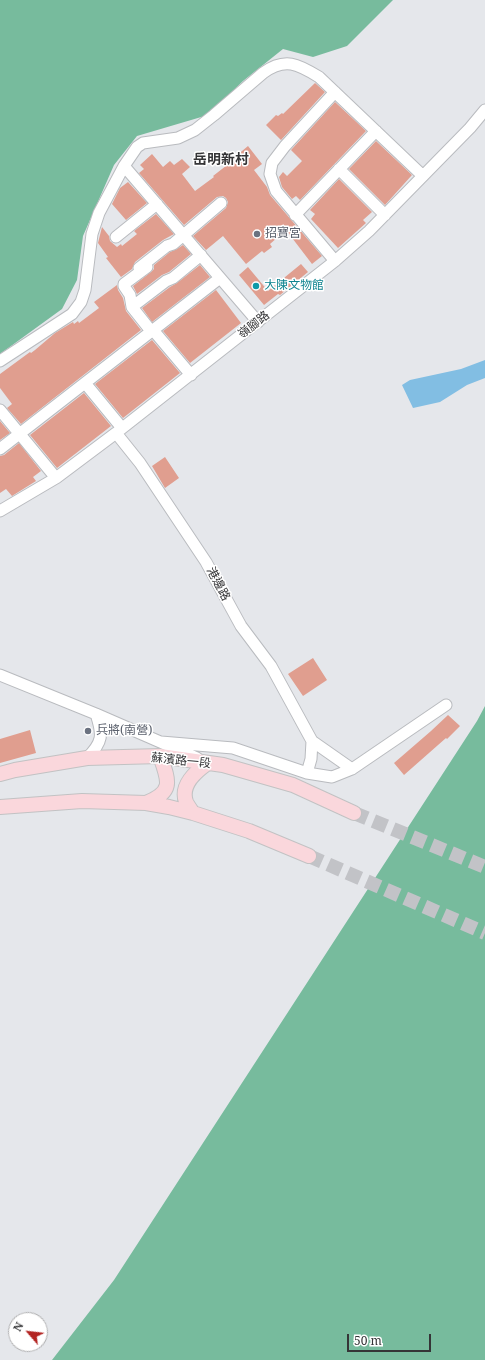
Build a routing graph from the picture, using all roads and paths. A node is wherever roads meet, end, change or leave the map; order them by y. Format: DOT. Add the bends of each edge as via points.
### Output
graph roads {
  1 [pos="335,92"];
  2 [pos="485,110"];
  3 [pos="376,131"];
  4 [pos="124,166"];
  5 [pos="339,169"];
  6 [pos="423,176"];
  7 [pos="221,203"];
  8 [pos="157,204"];
  9 [pos="295,214"];
  10 [pos="385,215"];
  11 [pos="184,235"];
  12 [pos="116,237"];
  13 [pos="201,255"];
  14 [pos="157,259"];
  15 [pos="335,262"];
  16 [pos="139,268"];
  17 [pos="220,278"];
  18 [pos="132,307"];
  19 [pos="258,322"];
  20 [pos="152,331"];
  21 [pos="0,361"];
  22 [pos="191,375"];
  23 [pos="85,383"];
  24 [pos="0,410"];
  25 [pos="119,430"];
  26 [pos="20,434"];
  27 [pos="0,449"];
  28 [pos="56,478"];
  29 [pos="0,512"];
  30 [pos="0,675"];
  31 [pos="446,705"];
  32 [pos="96,714"];
  33 [pos="312,741"];
  34 [pos="161,750"];
  35 [pos="87,758"];
  36 [pos="208,764"];
  37 [pos="352,769"];
  38 [pos="307,773"];
  39 [pos="0,774"];
  40 [pos="146,803"];
  41 [pos="0,807"];
  42 [pos="354,813"];
  43 [pos="193,814"];
  44 [pos="309,856"];
  1 -- 3 [label="street"];
  1 -- 4 [label="street" via="319,77 304,68 281,63 263,73 195,130 178,138 143,143"];
  1 -- 9 [label="street" via="271,166 270,174 276,191"];
  2 -- 6 [label="street, 嶺腳路"];
  3 -- 5 [label="street"];
  3 -- 6 [label="street"];
  4 -- 8 [label="street"];
  4 -- 21 [label="street" via="95,224 81,302 72,314"];
  5 -- 9 [label="street"];
  5 -- 10 [label="street"];
  6 -- 10 [label="street, 嶺腳路"];
  7 -- 11 [label="street"];
  8 -- 11 [label="street"];
  8 -- 12 [label="street"];
  9 -- 15 [label="street"];
  10 -- 15 [label="street, 嶺腳路"];
  11 -- 13 [label="street"];
  11 -- 16 [label="street"];
  13 -- 17 [label="street"];
  13 -- 18 [label="street"];
  14 -- 18 [label="street" via="124,284 130,295"];
  15 -- 19 [label="street, 嶺腳路"];
  17 -- 19 [label="street"];
  17 -- 20 [label="street"];
  18 -- 20 [label="street"];
  19 -- 22 [label="street, 嶺腳路"];
  20 -- 22 [label="street"];
  20 -- 23 [label="street"];
  22 -- 25 [label="street, 嶺腳路"];
  23 -- 25 [label="street, 港邊路"];
  23 -- 26 [label="street"];
  24 -- 26 [label="street"];
  25 -- 28 [label="street, 嶺腳路"];
  25 -- 33 [label="street, 港邊路" via="206,562 241,626 270,666"];
  26 -- 27 [label="street"];
  26 -- 28 [label="street"];
  28 -- 29 [label="street, 嶺腳路"];
  30 -- 32 [label="street"];
  31 -- 37 [label="street"];
  32 -- 34 [label="street"];
  32 -- 35 [label="street" via="101,736 96,749"];
  33 -- 37 [label="street"];
  33 -- 38 [label="street"];
  34 -- 35 [label="main road, 蘇濱路一段"];
  34 -- 36 [label="main road, 蘇濱路一段"];
  34 -- 38 [label="street" via="233,748"];
  34 -- 40 [label="main road" via="168,783 163,794"];
  35 -- 39 [label="main road, 蘇濱路一段"];
  36 -- 42 [label="main road, 蘇濱路一段" via="224,764 293,784"];
  36 -- 43 [label="main road" via="187,783 184,793"];
  37 -- 38 [label="street" via="332,777"];
  40 -- 41 [label="main road" via="82,801"];
  40 -- 43 [label="main road"];
  43 -- 44 [label="main road" via="249,832"];
}
